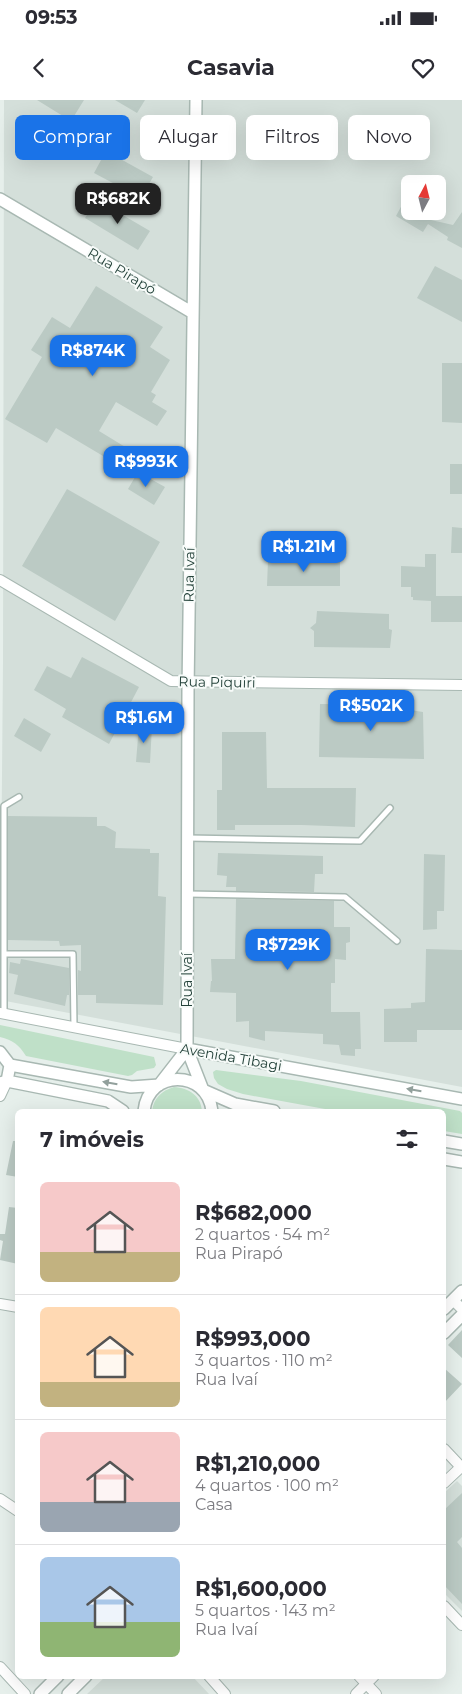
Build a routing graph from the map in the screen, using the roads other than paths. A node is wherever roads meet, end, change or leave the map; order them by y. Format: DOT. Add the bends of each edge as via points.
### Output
graph roads {
  1 [pos="196,100"];
  2 [pos="0,198"];
  3 [pos="193,313"];
  4 [pos="0,580"];
  5 [pos="188,682"];
  6 [pos="462,685"];
  7 [pos="19,796"];
  8 [pos="390,808"];
  9 [pos="187,838"];
  10 [pos="187,894"];
  11 [pos="397,941"];
  12 [pos="4,954"];
  13 [pos="2,1014"];
  14 [pos="74,1028"];
  15 [pos="187,1049"];
  16 [pos="0,1052"];
  17 [pos="10,1065"];
  18 [pos="3,1082"];
  19 [pos="159,1085"];
  20 [pos="203,1090"];
  21 [pos="0,1096"];
  22 [pos="457,1098"];
  23 [pos="462,1106"];
  24 [pos="120,1109"];
  25 [pos="145,1109"];
  26 [pos="212,1109"];
  27 [pos="263,1109"];
  28 [pos="446,1141"];
  29 [pos="462,1144"];
  30 [pos="446,1159"];
  31 [pos="462,1162"];
  32 [pos="462,1291"];
  33 [pos="453,1300"];
  34 [pos="0,1304"];
  35 [pos="15,1306"];
  36 [pos="446,1307"];
  37 [pos="462,1308"];
  38 [pos="462,1315"];
  39 [pos="446,1331"];
  40 [pos="446,1451"];
  41 [pos="462,1467"];
  42 [pos="446,1481"];
  43 [pos="0,1499"];
  44 [pos="15,1509"];
  45 [pos="446,1609"];
  46 [pos="462,1625"];
  47 [pos="0,1668"];
  48 [pos="55,1679"];
  49 [pos="83,1679"];
  50 [pos="212,1679"];
  51 [pos="363,1680"];
  52 [pos="25,1694"];
  53 [pos="40,1694"];
  54 [pos="68,1694"];
  55 [pos="226,1694"];
  56 [pos="356,1694"];
  57 [pos="376,1694"];
  1 -- 3 [label="street, Rua Ivaí"];
  2 -- 3 [label="street, Rua Pirapó"];
  3 -- 5 [label="street, Rua Ivaí"];
  4 -- 5 [label="street, Rua Piquiri" via="171,681"];
  5 -- 6 [label="street, Rua Piquiri"];
  5 -- 9 [label="street, Rua Ivaí"];
  7 -- 12 [label="lane" via="4,806"];
  8 -- 9 [label="lane" via="360,840"];
  9 -- 10 [label="street, Rua Ivaí"];
  10 -- 11 [label="lane" via="345,897"];
  10 -- 15 [label="street, Rua Ivaí"];
  12 -- 13 [label="lane"];
  12 -- 14 [label="lane" via="73,954"];
  13 -- 14 [label="street, Avenida Tibagi"];
  14 -- 15 [label="street, Avenida Tibagi"];
  15 -- 19 [label="street"];
  15 -- 20 [label="street, Rua Ivaí"];
  22 -- 15 [label="street, Avenida Tibagi, one-way"];
  16 -- 17 [label="street"];
  17 -- 18 [label="street"];
  19 -- 17 [label="street, one-way" via="130,1087"];
  18 -- 21 [label="street"];
  18 -- 24 [label="street" via="108,1101"];
  19 -- 20 [label="street" via="178,1079 192,1082"];
  19 -- 25 [label="street" via="149,1094"];
  20 -- 26 [label="street, Rua Ivaí"];
  20 -- 27 [label="street" via="235,1104"];
  22 -- 23 [label="street"];
  28 -- 29 [label="street"];
  30 -- 31 [label="street"];
  32 -- 33 [label="street"];
  33 -- 36 [label="street"];
  33 -- 37 [label="street"];
  34 -- 35 [label="street"];
  38 -- 39 [label="street"];
  40 -- 41 [label="street"];
  41 -- 42 [label="street"];
  43 -- 44 [label="street"];
  45 -- 46 [label="street"];
  47 -- 52 [label="street"];
  48 -- 53 [label="street"];
  49 -- 54 [label="street"];
  50 -- 55 [label="street"];
  51 -- 56 [label="street"];
  51 -- 57 [label="street"];
}
